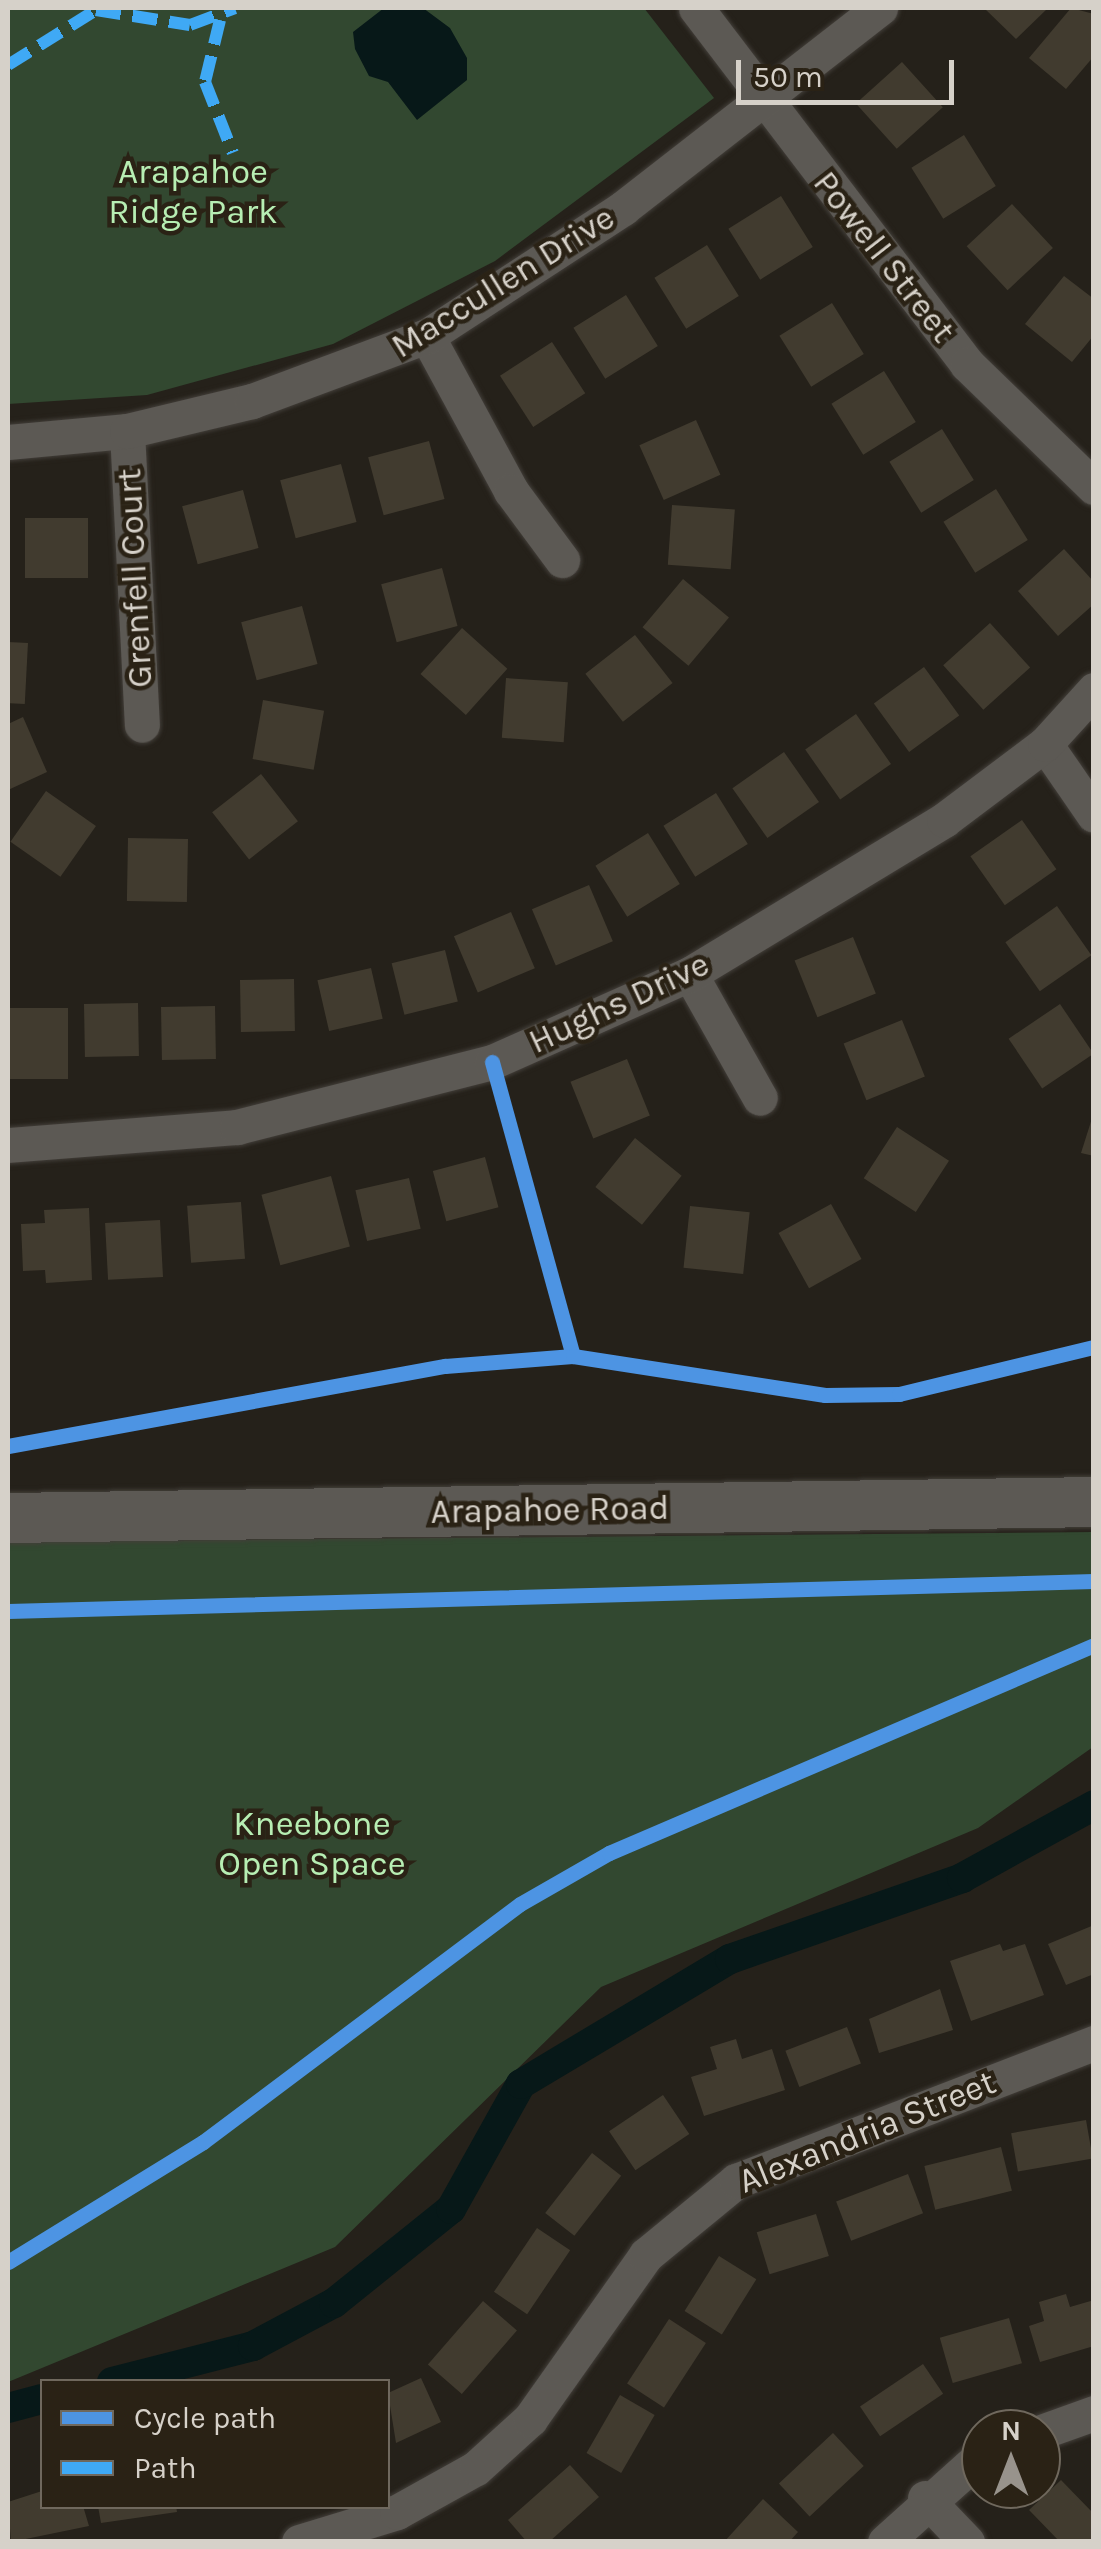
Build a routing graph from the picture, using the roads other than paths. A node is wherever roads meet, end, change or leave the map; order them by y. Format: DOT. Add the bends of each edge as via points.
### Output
graph roads {
  1 [pos="696,8"];
  2 [pos="880,8"];
  3 [pos="768,102"];
  4 [pos="427,336"];
  5 [pos="127,431"];
  6 [pos="8,442"];
  7 [pos="1094,487"];
  8 [pos="562,560"];
  9 [pos="1094,690"];
  10 [pos="142,725"];
  11 [pos="1045,744"];
  12 [pos="1094,815"];
  13 [pos="690,974"];
  14 [pos="760,1098"];
  15 [pos="8,1145"];
  16 [pos="1094,1502"];
  17 [pos="8,1518"];
  18 [pos="1094,2043"];
  19 [pos="1094,2413"];
  20 [pos="1061,2425"];
  21 [pos="961,2471"];
  22 [pos="925,2498"];
  23 [pos="300,2542"];
  24 [pos="885,2542"];
  25 [pos="967,2542"];
  1 -- 3 [label="street, Powell Street"];
  2 -- 3 [label="street, Maccullen Drive"];
  3 -- 4 [label="street, Maccullen Drive"];
  3 -- 7 [label="street, Powell Street" via="968,364"];
  4 -- 5 [label="street, Maccullen Drive" via="252,401"];
  4 -- 8 [label="street" via="510,490"];
  5 -- 6 [label="street, Maccullen Drive"];
  5 -- 10 [label="street, Grenfell Court"];
  9 -- 11 [label="street, Hughs Drive"];
  11 -- 12 [label="street"];
  11 -- 13 [label="street, Hughs Drive" via="944,820"];
  13 -- 14 [label="street"];
  13 -- 15 [label="street, Hughs Drive" via="492,1062 395,1092 237,1128"];
  16 -- 17 [label="main road, Arapahoe Road"];
  18 -- 23 [label="street, Alexandria Street" via="736,2181 646,2255 530,2419 476,2468 397,2512"];
  19 -- 20 [label="street"];
  21 -- 22 [label="street"];
  22 -- 24 [label="street"];
  22 -- 25 [label="street"];
}
